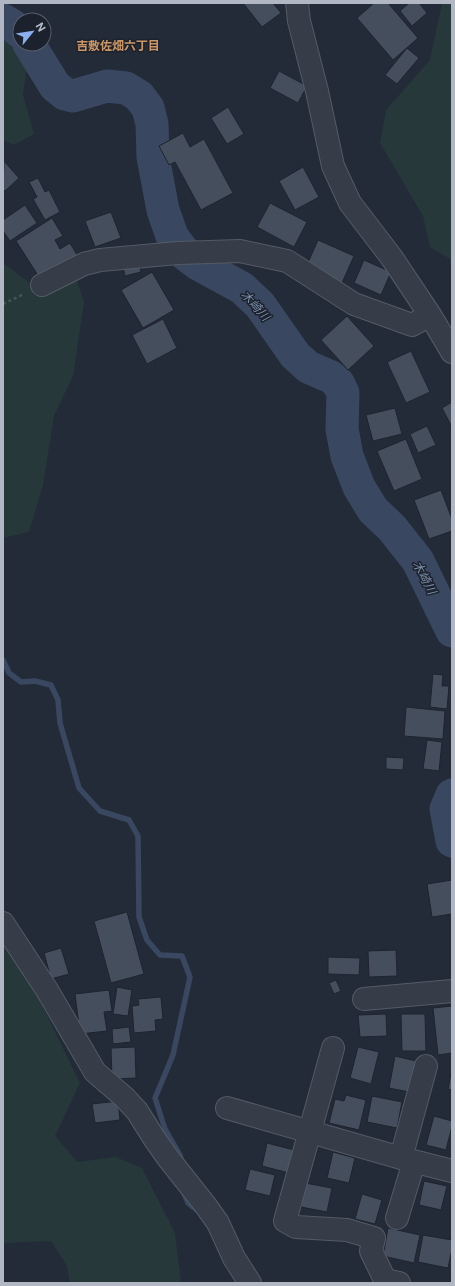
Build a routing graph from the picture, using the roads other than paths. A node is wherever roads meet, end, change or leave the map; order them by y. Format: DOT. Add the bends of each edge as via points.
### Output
graph roads {
  1 [pos="297,3"];
  2 [pos="42,285"];
  3 [pos="430,315"];
  4 [pos="452,352"];
  5 [pos="3,923"];
  6 [pos="452,991"];
  7 [pos="364,999"];
  8 [pos="333,1048"];
  9 [pos="426,1066"];
  10 [pos="227,1108"];
  11 [pos="310,1132"];
  12 [pos="407,1160"];
  13 [pos="452,1171"];
  14 [pos="397,1218"];
  15 [pos="250,1283"];
  16 [pos="399,1283"];
  1 -- 3 [label="street" via="299,21 334,166 350,203 392,258"];
  2 -- 3 [label="street" via="84,264 100,260 187,252 240,251 286,262 354,304 412,325"];
  3 -- 4 [label="street"];
  5 -- 15 [label="street" via="47,990 95,1072 137,1111 168,1158 218,1223 234,1258"];
  6 -- 7 [label="street"];
  8 -- 11 [label="street"];
  9 -- 12 [label="street"];
  10 -- 11 [label="street"];
  11 -- 12 [label="street"];
  11 -- 16 [label="street" via="285,1221 296,1227 347,1230 374,1238 371,1251 385,1280"];
  12 -- 13 [label="street"];
  12 -- 14 [label="street"];
}
